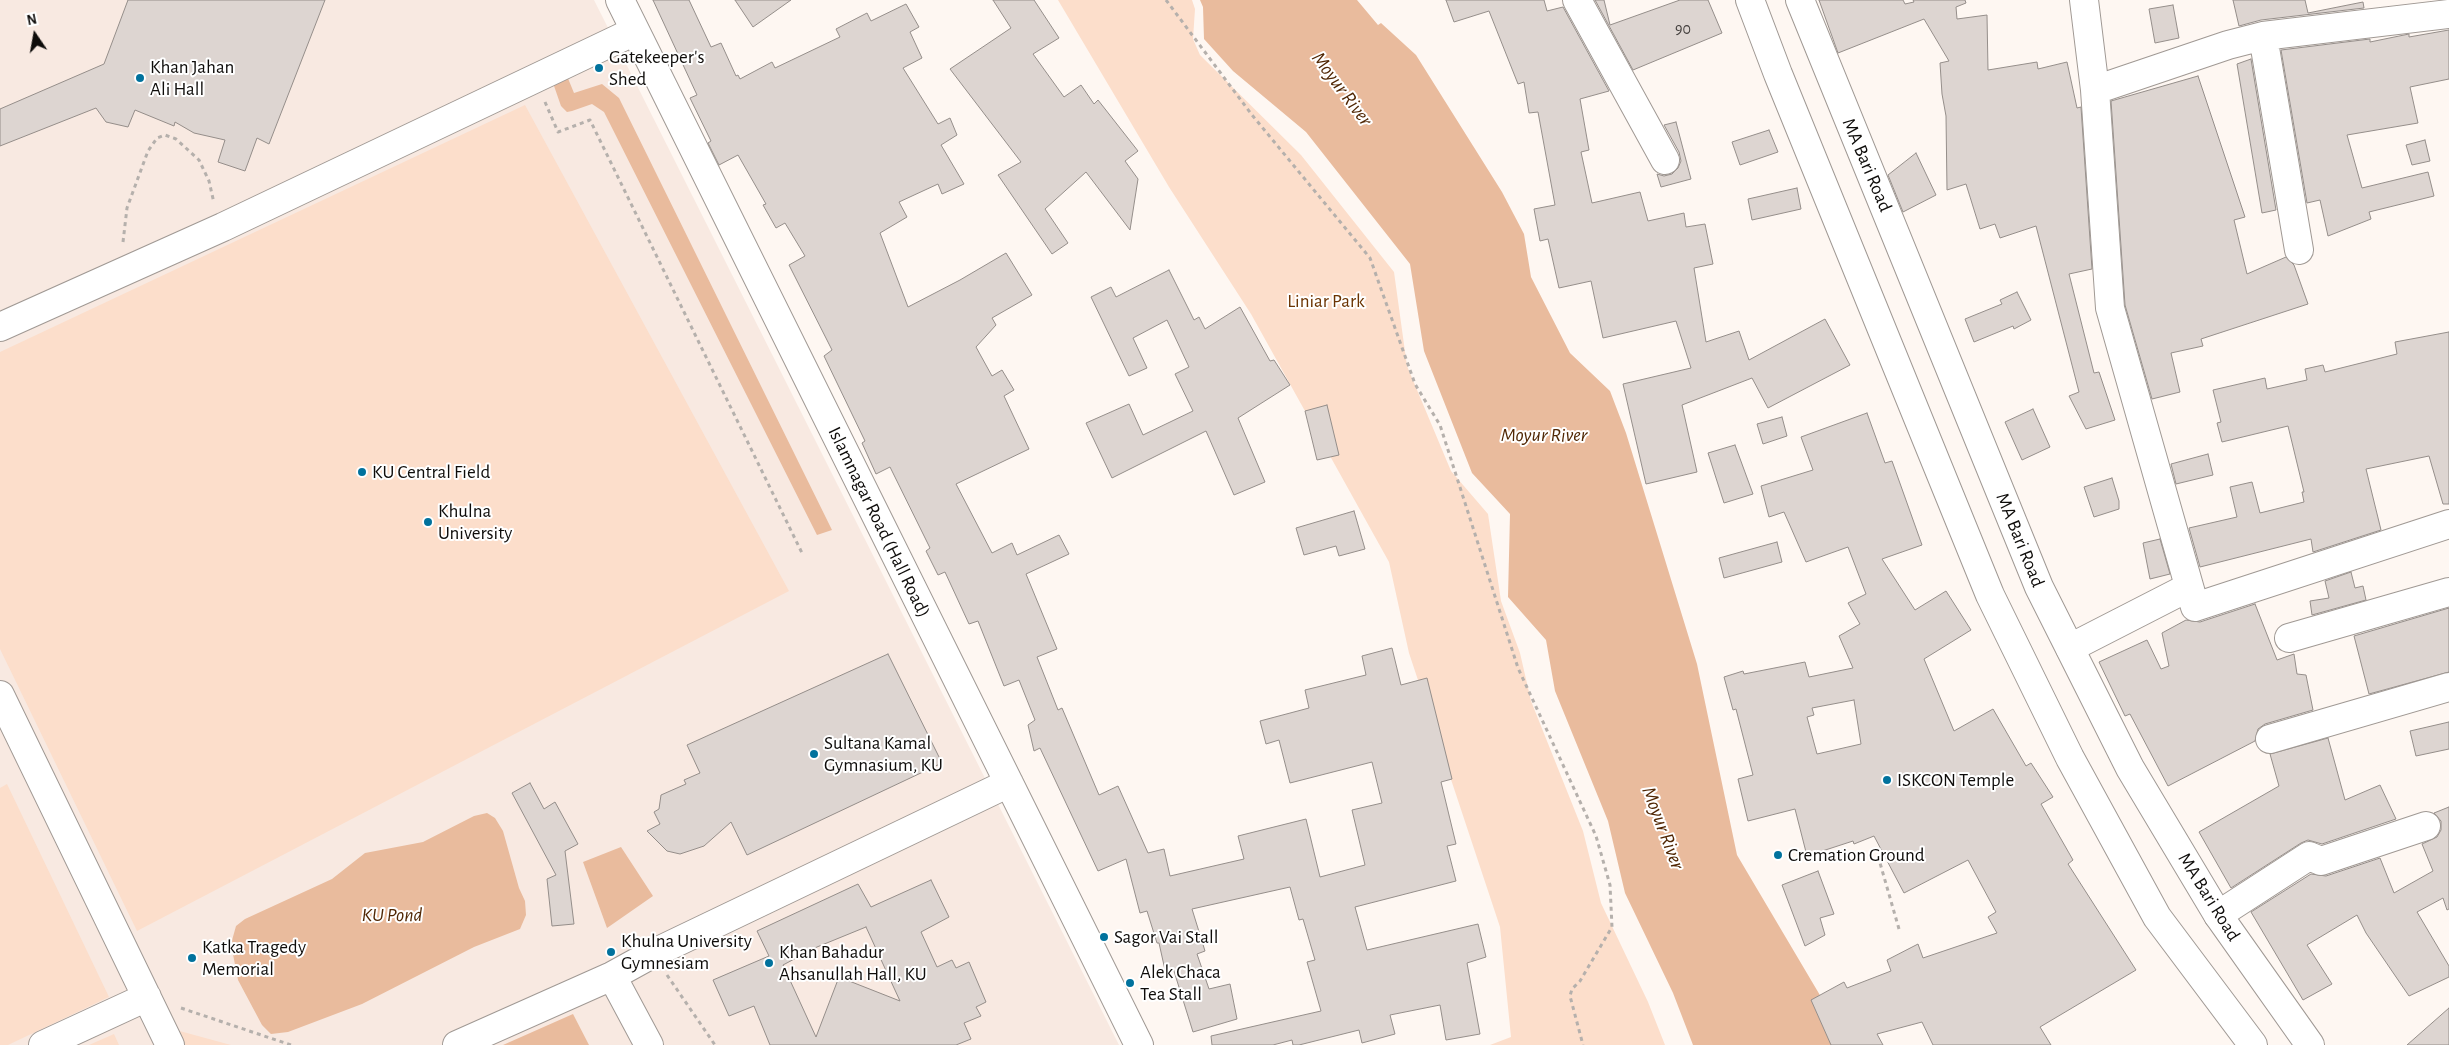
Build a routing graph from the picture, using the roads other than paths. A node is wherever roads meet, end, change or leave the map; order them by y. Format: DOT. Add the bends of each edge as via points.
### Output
graph roads {
  1 [pos="620,0"];
  2 [pos="1577,0"];
  3 [pos="1750,0"];
  4 [pos="1800,0"];
  5 [pos="2084,0"];
  6 [pos="2449,14"];
  7 [pos="635,31"];
  8 [pos="2263,36"];
  9 [pos="2095,90"];
  10 [pos="1665,160"];
  11 [pos="2299,250"];
  12 [pos="0,327"];
  13 [pos="2449,524"];
  14 [pos="2189,587"];
  15 [pos="2449,592"];
  16 [pos="2289,638"];
  17 [pos="2070,648"];
  18 [pos="2449,687"];
  19 [pos="0,695"];
  20 [pos="2270,739"];
  21 [pos="1009,783"];
  22 [pos="2426,826"];
  23 [pos="2218,915"];
  24 [pos="612,976"];
  25 [pos="147,997"];
  26 [pos="42,1045"];
  27 [pos="170,1045"];
  28 [pos="457,1045"];
  29 [pos="649,1045"];
  30 [pos="1139,1045"];
  31 [pos="2253,1045"];
  32 [pos="2310,1045"];
  1 -- 7 [label="street, Islamnagar Road (Hall Road)"];
  2 -- 10 [label="street"];
  3 -- 31 [label="street" via="1990,595 2070,758 2157,917"];
  4 -- 17 [label="street, MA Bari Road" via="2039,587"];
  5 -- 9 [label="street"];
  6 -- 8 [label="street"];
  7 -- 12 [label="street" via="223,227"];
  7 -- 21 [label="street, Islamnagar Road (Hall Road)"];
  8 -- 9 [label="street"];
  8 -- 11 [label="street"];
  9 -- 14 [label="street" via="2110,308"];
  13 -- 14 [label="street" via="2195,607"];
  14 -- 17 [label="street"];
  15 -- 16 [label="street"];
  17 -- 23 [label="street, MA Bari Road" via="2130,768"];
  18 -- 20 [label="street"];
  19 -- 25 [label="street"];
  21 -- 24 [label="street"];
  21 -- 30 [label="street, Islamnagar Road (Hall Road)"];
  22 -- 23 [label="street" via="2321,861 2309,856"];
  23 -- 32 [label="street, MA Bari Road"];
  24 -- 28 [label="street"];
  24 -- 29 [label="street"];
  25 -- 26 [label="street"];
  25 -- 27 [label="street"];
}
